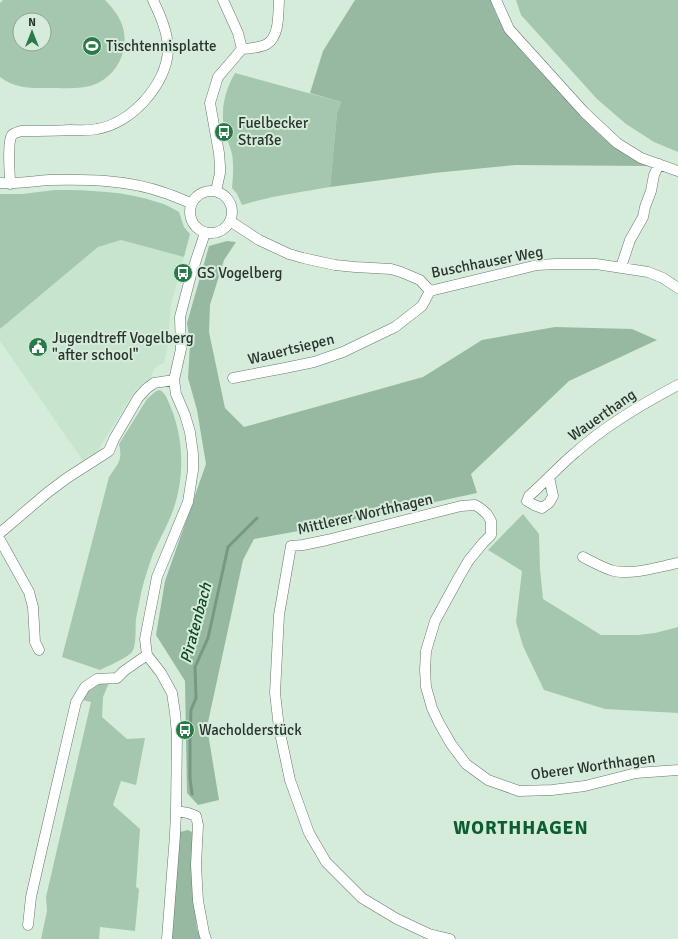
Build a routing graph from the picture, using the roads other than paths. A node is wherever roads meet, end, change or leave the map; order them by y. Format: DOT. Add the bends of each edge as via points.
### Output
graph roads {
  1 [pos="153,0"];
  2 [pos="223,0"];
  3 [pos="279,0"];
  4 [pos="496,0"];
  5 [pos="242,49"];
  6 [pos="659,164"];
  7 [pos="678,171"];
  8 [pos="5,183"];
  9 [pos="216,191"];
  10 [pos="191,204"];
  11 [pos="230,221"];
  12 [pos="205,233"];
  13 [pos="621,268"];
  14 [pos="678,288"];
  15 [pos="430,291"];
  16 [pos="233,378"];
  17 [pos="174,380"];
  18 [pos="678,385"];
  19 [pos="549,477"];
  20 [pos="0,533"];
  21 [pos="491,535"];
  22 [pos="0,540"];
  23 [pos="582,557"];
  24 [pos="678,562"];
  25 [pos="40,650"];
  26 [pos="147,655"];
  27 [pos="678,770"];
  28 [pos="176,811"];
  29 [pos="28,925"];
  30 [pos="167,939"];
  31 [pos="206,939"];
  32 [pos="450,939"];
  1 -- 8 [label="street" via="165,29 167,61 144,102 129,115 97,130 15,133 11,136 9,144"];
  2 -- 5 [label="street" via="238,33"];
  3 -- 5 [label="street" via="278,26 274,37 267,44"];
  4 -- 6 [label="street" via="509,29 584,112 617,143 642,158"];
  5 -- 9 [label="street" via="218,77 210,103 220,166"];
  6 -- 7 [label="street"];
  6 -- 13 [label="street" via="643,217 630,240"];
  8 -- 10 [label="street" via="91,180 120,183 159,191"];
  9 -- 10 [label="street" via="199,194"];
  9 -- 11 [label="street" via="227,198 230,204"];
  10 -- 12 [label="street" via="190,218 193,224"];
  11 -- 12 [label="street" via="218,232"];
  11 -- 15 [label="street, Buschhauser Weg" via="258,240 289,254 355,268 391,269 420,280"];
  12 -- 17 [label="street" via="180,317 180,349"];
  13 -- 14 [label="street, Buschhauser Weg" via="648,272"];
  13 -- 15 [label="street, Buschhauser Weg" via="596,264 537,265"];
  15 -- 16 [label="street, Wauertsiepen" via="422,306 395,327 343,352 314,362"];
  17 -- 20 [label="street" via="154,383 146,389 138,398 109,451 47,493"];
  17 -- 26 [label="street" via="176,394 190,432 193,470 188,502 157,577 145,640"];
  18 -- 19 [label="street, Wauerthang" via="649,400 598,434"];
  21 -- 27 [label="street, Oberer Worthhagen" via="459,576 435,621 426,651 426,687 432,708 451,744 466,764 488,780 519,791 585,786 636,773"];
  21 -- 32 [label="street, Mittlerer Worthhagen" via="491,521 487,514 475,505 461,506 327,540 291,546 279,615 275,693 279,728 290,780 309,833 326,862 362,898 429,934"];
  22 -- 25 [label="street" via="29,592 33,607 35,642"];
  23 -- 24 [label="street" via="612,571 624,573"];
  26 -- 28 [label="street" via="161,673 172,694 176,713"];
  26 -- 29 [label="street" via="117,678 98,679 85,687 76,702 31,897"];
  28 -- 30 [label="street"];
  28 -- 31 [label="street" via="196,816 198,901"];
}
